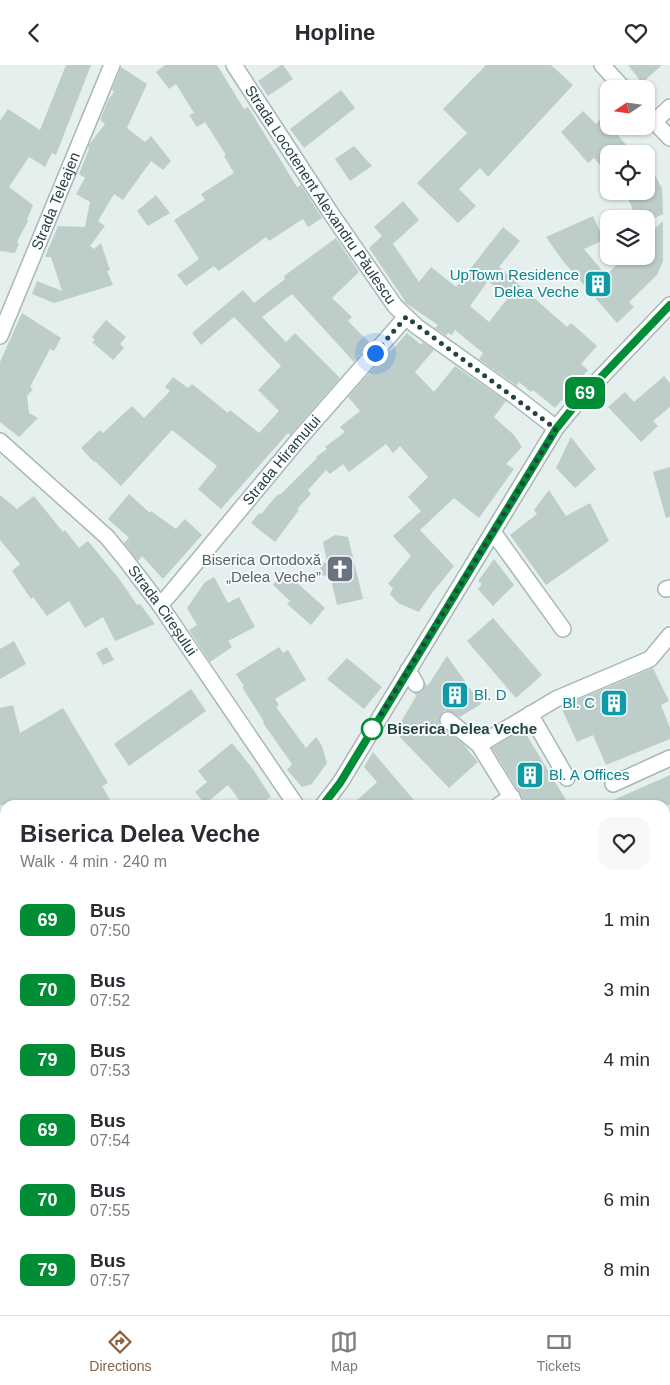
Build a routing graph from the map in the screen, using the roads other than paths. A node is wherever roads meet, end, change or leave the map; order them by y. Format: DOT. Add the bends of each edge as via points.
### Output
graph roads {
  1 [pos="112,65"];
  2 [pos="234,65"];
  3 [pos="602,65"];
  4 [pos="616,80"];
  5 [pos="670,107"];
  6 [pos="655,114"];
  7 [pos="655,122"];
  8 [pos="670,138"];
  9 [pos="670,307"];
  10 [pos="406,317"];
  11 [pos="0,337"];
  12 [pos="556,429"];
  13 [pos="0,441"];
  14 [pos="493,532"];
  15 [pos="160,605"];
  16 [pos="563,629"];
  17 [pos="670,635"];
  18 [pos="408,671"];
  19 [pos="416,684"];
  20 [pos="530,714"];
  21 [pos="448,720"];
  22 [pos="480,745"];
  23 [pos="670,758"];
  24 [pos="567,778"];
  25 [pos="613,784"];
  26 [pos="293,800"];
  27 [pos="327,800"];
  28 [pos="513,800"];
  1 -- 11 [label="street, Strada Teleajen"];
  2 -- 10 [label="street, Strada Locotenent Alexandru Păulescu" via="330,212"];
  3 -- 4 [label="street"];
  5 -- 6 [label="street"];
  7 -- 8 [label="street"];
  9 -- 12 [label="street" via="580,399"];
  10 -- 12 [label="street, Strada Locotenent Alexandru Păulescu"];
  10 -- 15 [label="street, Strada Hiramului"];
  12 -- 14 [label="street"];
  13 -- 15 [label="street, Strada Cireșului" via="107,537"];
  14 -- 16 [label="street"];
  14 -- 18 [label="street"];
  15 -- 26 [label="street, Strada Cireșului"];
  17 -- 20 [label="street" via="650,659 556,699"];
  18 -- 19 [label="street"];
  18 -- 27 [label="street"];
  20 -- 22 [label="street"];
  20 -- 24 [label="street"];
  21 -- 22 [label="street"];
  22 -- 28 [label="street"];
  23 -- 25 [label="street"];
}
